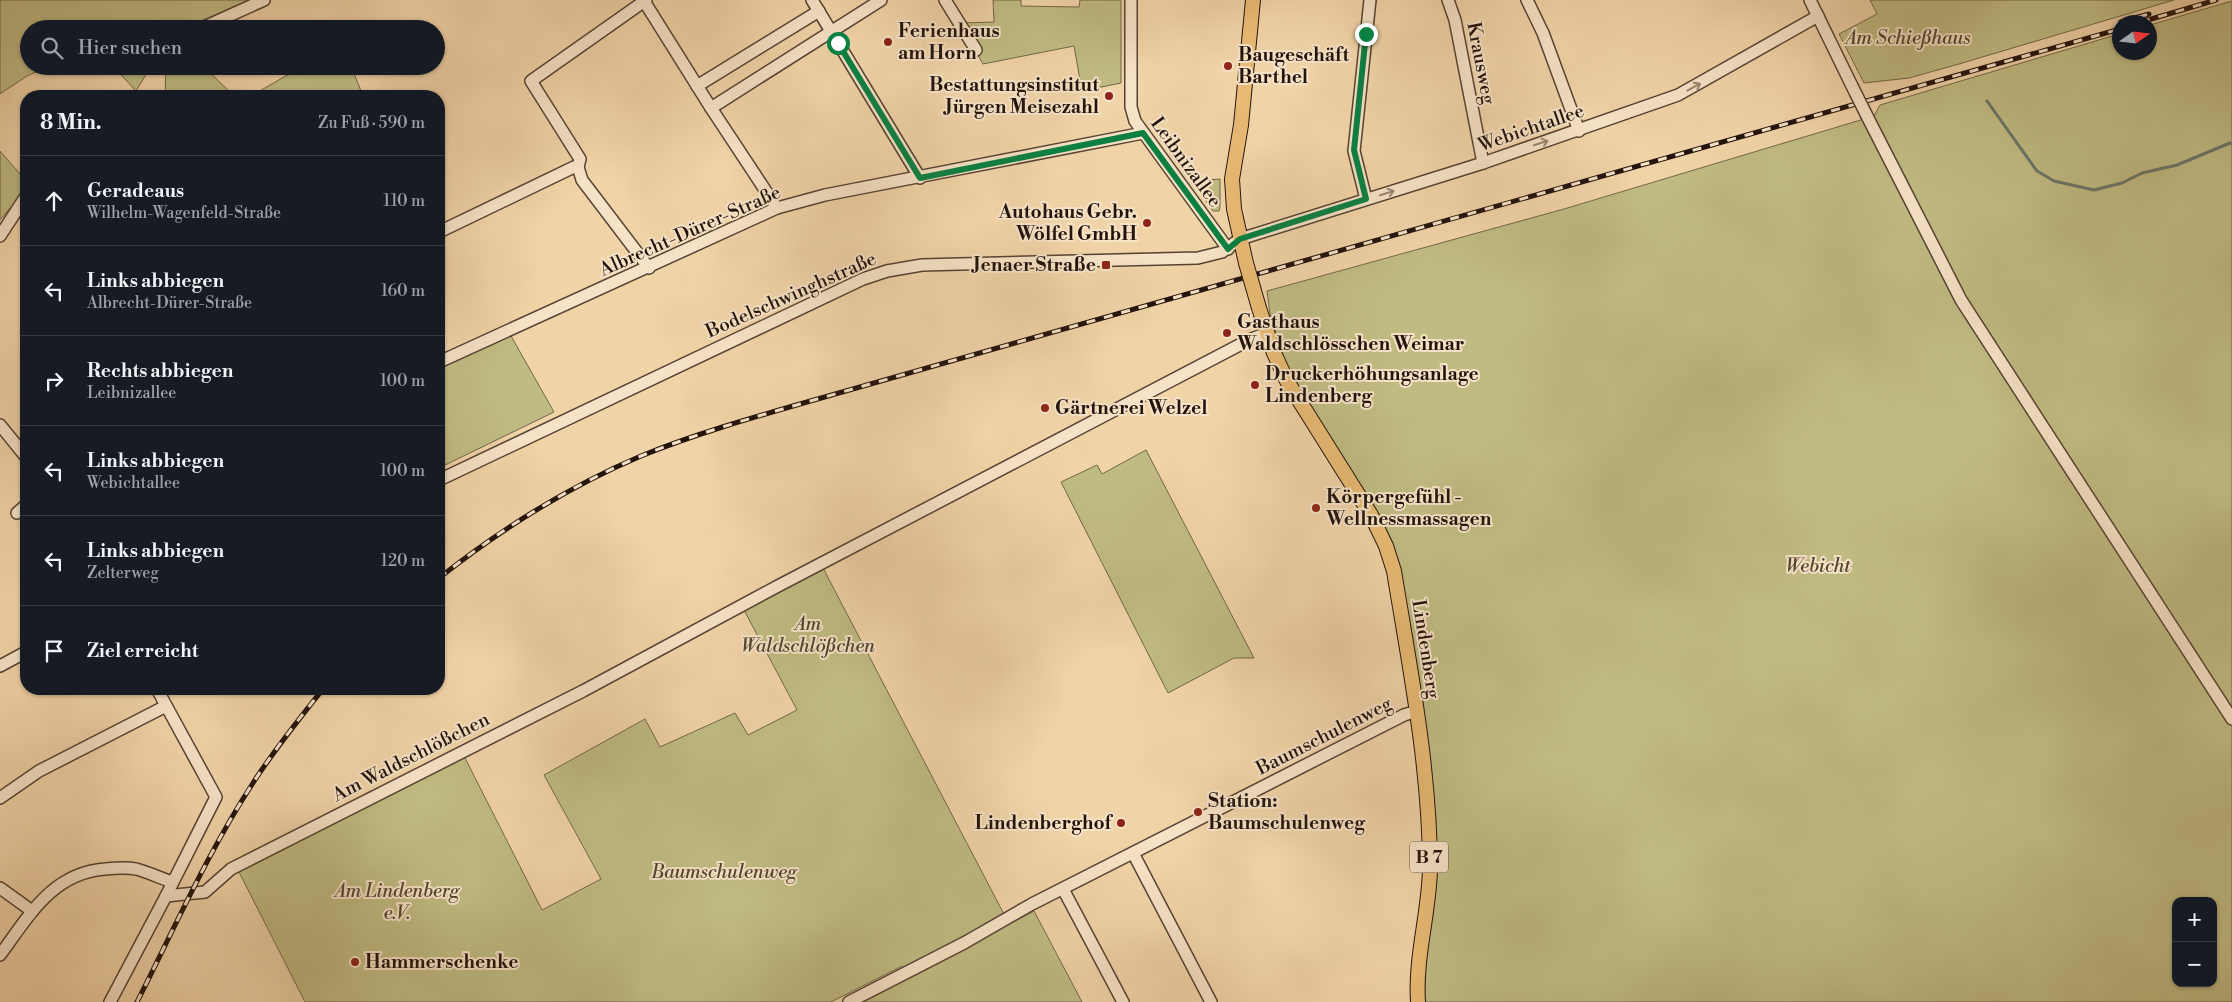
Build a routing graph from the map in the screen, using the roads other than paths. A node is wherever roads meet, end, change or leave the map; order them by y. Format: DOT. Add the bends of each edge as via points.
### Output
graph roads {
  1 [pos="264,0"];
  2 [pos="812,0"];
  3 [pos="882,0"];
  4 [pos="945,0"];
  5 [pos="1132,0"];
  6 [pos="1254,0"];
  7 [pos="1370,0"];
  8 [pos="1448,0"];
  9 [pos="1527,0"];
  10 [pos="1810,0"];
  11 [pos="645,1"];
  12 [pos="819,11"];
  13 [pos="1818,16"];
  14 [pos="220,20"];
  15 [pos="831,31"];
  16 [pos="976,50"];
  17 [pos="697,86"];
  18 [pos="711,108"];
  19 [pos="1579,131"];
  20 [pos="1143,133"];
  21 [pos="1483,163"];
  22 [pos="578,167"];
  23 [pos="920,178"];
  24 [pos="1366,199"];
  25 [pos="20,205"];
  26 [pos="777,208"];
  27 [pos="445,229"];
  28 [pos="0,236"];
  29 [pos="1240,239"];
  30 [pos="1228,249"];
  31 [pos="649,268"];
  32 [pos="1267,333"];
  33 [pos="445,359"];
  34 [pos="0,425"];
  35 [pos="20,450"];
  36 [pos="445,477"];
  37 [pos="20,655"];
  38 [pos="0,666"];
  39 [pos="160,695"];
  40 [pos="166,706"];
  41 [pos="1417,711"];
  42 [pos="2232,719"];
  43 [pos="0,798"];
  44 [pos="1133,853"];
  45 [pos="172,882"];
  46 [pos="0,888"];
  47 [pos="1063,889"];
  48 [pos="166,896"];
  49 [pos="32,911"];
  50 [pos="0,955"];
  51 [pos="110,1002"];
  52 [pos="849,1002"];
  53 [pos="1123,1002"];
  54 [pos="1211,1002"];
  55 [pos="1418,1002"];
  1 -- 14 [label="street"];
  2 -- 12 [label="street"];
  3 -- 15 [label="street"];
  4 -- 16 [label="street"];
  5 -- 20 [label="street, Leibnizallee" via="1131,107"];
  6 -- 29 [label="main road, B 7" via="1232,179"];
  7 -- 24 [label="street" via="1354,150"];
  8 -- 21 [label="street, Krausweg" via="1455,20"];
  9 -- 19 [label="street" via="1544,33"];
  10 -- 13 [label="street"];
  11 -- 17 [label="street"];
  11 -- 22 [label="street" via="531,82 580,159"];
  12 -- 15 [label="street"];
  12 -- 17 [label="street"];
  19 -- 13 [label="street, Webichtallee, one-way" via="1678,96"];
  13 -- 42 [label="street, bridge" via="1961,300"];
  15 -- 18 [label="street"];
  15 -- 23 [label="street"];
  17 -- 18 [label="street"];
  18 -- 26 [label="street"];
  21 -- 19 [label="street, Webichtallee, one-way"];
  20 -- 23 [label="street, Albrecht-Dürer-Straße"];
  20 -- 30 [label="street, Leibnizallee"];
  24 -- 21 [label="street, Webichtallee, one-way"];
  22 -- 27 [label="street"];
  22 -- 31 [label="street" via="582,180"];
  23 -- 26 [label="street, Albrecht-Dürer-Straße" via="825,195"];
  24 -- 29 [label="street, Webichtallee"];
  25 -- 28 [label="street"];
  26 -- 31 [label="street, Albrecht-Dürer-Straße"];
  29 -- 30 [label="street, Bodelschwinghstraße"];
  29 -- 32 [label="main road, B 7, bridge"];
  30 -- 36 [label="street, Bodelschwinghstraße" via="1198,258 922,265 887,270"];
  31 -- 33 [label="street, Albrecht-Dürer-Straße"];
  32 -- 41 [label="main road, Lindenberg / B 7" via="1286,381 1371,515 1386,546 1394,571"];
  32 -- 48 [label="street, Am Waldschlößchen" via="778,586 583,691 231,869 206,892"];
  34 -- 35 [label="street"];
  37 -- 38 [label="street"];
  39 -- 40 [label="street"];
  40 -- 43 [label="street" via="39,770"];
  40 -- 45 [label="street" via="216,797"];
  41 -- 44 [label="street, Baumschulenweg"];
  41 -- 55 [label="main road, Lindenberg / B 7" via="1430,871 1416,985"];
  44 -- 47 [label="street, Baumschulenweg"];
  44 -- 54 [label="street"];
  45 -- 48 [label="street"];
  45 -- 49 [label="street" via="136,869 97,869 62,883"];
  46 -- 49 [label="street"];
  47 -- 52 [label="street, Baumschulenweg"];
  47 -- 53 [label="street"];
  48 -- 51 [label="street"];
  49 -- 50 [label="street"];
}
